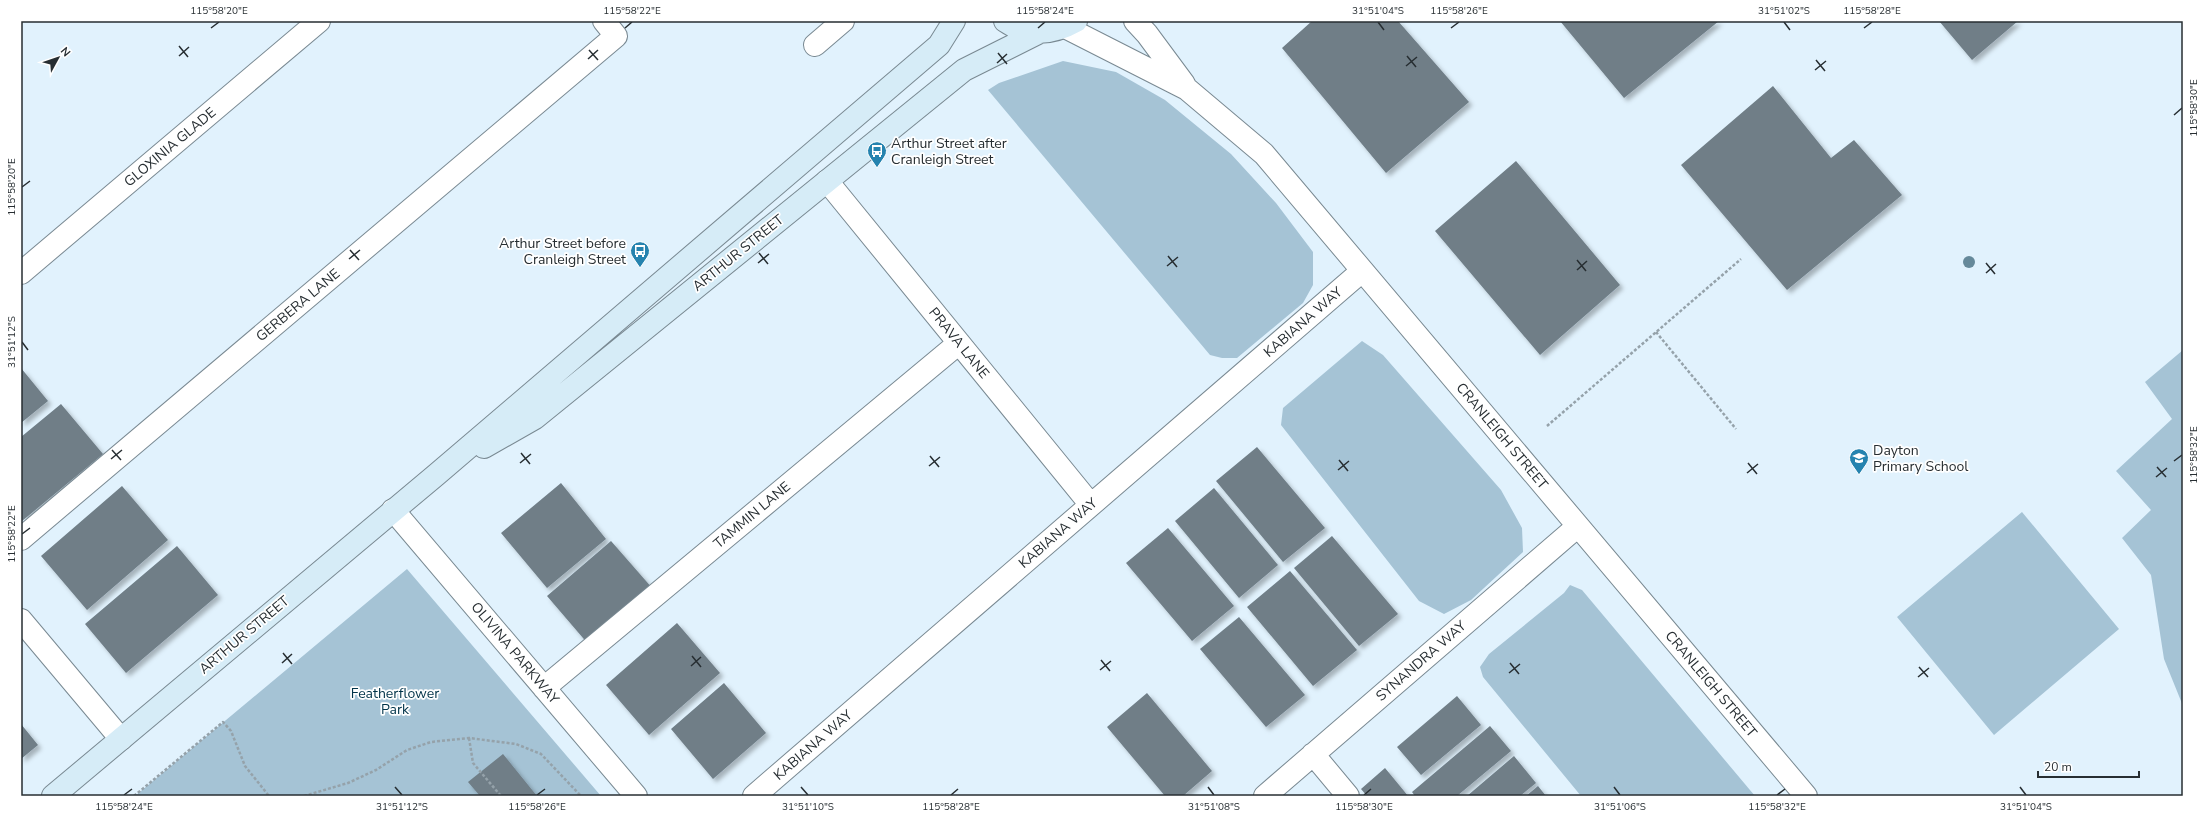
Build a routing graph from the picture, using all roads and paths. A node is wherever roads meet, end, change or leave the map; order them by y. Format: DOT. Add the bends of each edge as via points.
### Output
graph roads {
  1 [pos="319,21"];
  2 [pos="604,21"];
  3 [pos="843,21"];
  4 [pos="954,21"];
  5 [pos="1005,21"];
  6 [pos="1135,21"];
  7 [pos="1071,24"];
  8 [pos="1040,32"];
  9 [pos="815,45"];
  10 [pos="1187,89"];
  11 [pos="827,181"];
  12 [pos="1741,260"];
  13 [pos="1362,271"];
  14 [pos="21,274"];
  15 [pos="1656,332"];
  16 [pos="959,343"];
  17 [pos="1547,426"];
  18 [pos="1736,429"];
  19 [pos="436,475"];
  20 [pos="1091,505"];
  21 [pos="393,510"];
  22 [pos="1578,526"];
  23 [pos="21,540"];
  24 [pos="21,620"];
  25 [pos="544,688"];
  26 [pos="121,738"];
  27 [pos="469,738"];
  28 [pos="1313,754"];
  29 [pos="53,796"];
  30 [pos="134,796"];
  31 [pos="269,796"];
  32 [pos="304,796"];
  33 [pos="501,796"];
  34 [pos="581,796"];
  35 [pos="636,796"];
  36 [pos="754,796"];
  37 [pos="1265,796"];
  38 [pos="1348,796"];
  39 [pos="1806,796"];
  1 -- 14 [label="street, GLOXINIA GLADE"];
  2 -- 23 [label="street, GERBERA LANE" via="616,36"];
  3 -- 9 [label="street"];
  4 -- 19 [label="street, ARTHUR STREET" via="939,45"];
  5 -- 8 [label="street" via="1019,29"];
  6 -- 10 [label="street, CRANLEIGH STREET" via="1148,34"];
  7 -- 8 [label="street"];
  7 -- 10 [label="street, CRANLEIGH STREET"];
  8 -- 11 [label="street, ARTHUR STREET" via="964,70"];
  10 -- 13 [label="street, CRANLEIGH STREET" via="1264,154"];
  11 -- 16 [label="street, PRAVA LANE"];
  11 -- 19 [label="street, ARTHUR STREET" via="535,418"];
  12 -- 15 [label="path"];
  13 -- 20 [label="street, KABIANA WAY"];
  13 -- 22 [label="street, CRANLEIGH STREET"];
  15 -- 17 [label="path"];
  15 -- 18 [label="path"];
  16 -- 20 [label="street, PRAVA LANE"];
  16 -- 25 [label="street, TAMMIN LANE"];
  19 -- 21 [label="street, ARTHUR STREET"];
  20 -- 36 [label="street, KABIANA WAY"];
  21 -- 25 [label="street, OLIVINA PARKWAY"];
  21 -- 26 [label="street, ARTHUR STREET"];
  22 -- 28 [label="street, SYNANDRA WAY"];
  22 -- 39 [label="street, CRANLEIGH STREET"];
  24 -- 26 [label="street"];
  25 -- 35 [label="street, OLIVINA PARKWAY"];
  26 -- 29 [label="street, ARTHUR STREET"];
  27 -- 32 [label="path" via="431,742 407,750 376,770 348,783"];
  27 -- 33 [label="path" via="474,763"];
  27 -- 34 [label="path" via="516,744 541,754"];
  28 -- 37 [label="street, SYNANDRA WAY"];
  28 -- 38 [label="street"];
  30 -- 31 [label="path" via="223,722 231,731 245,766"];
}
